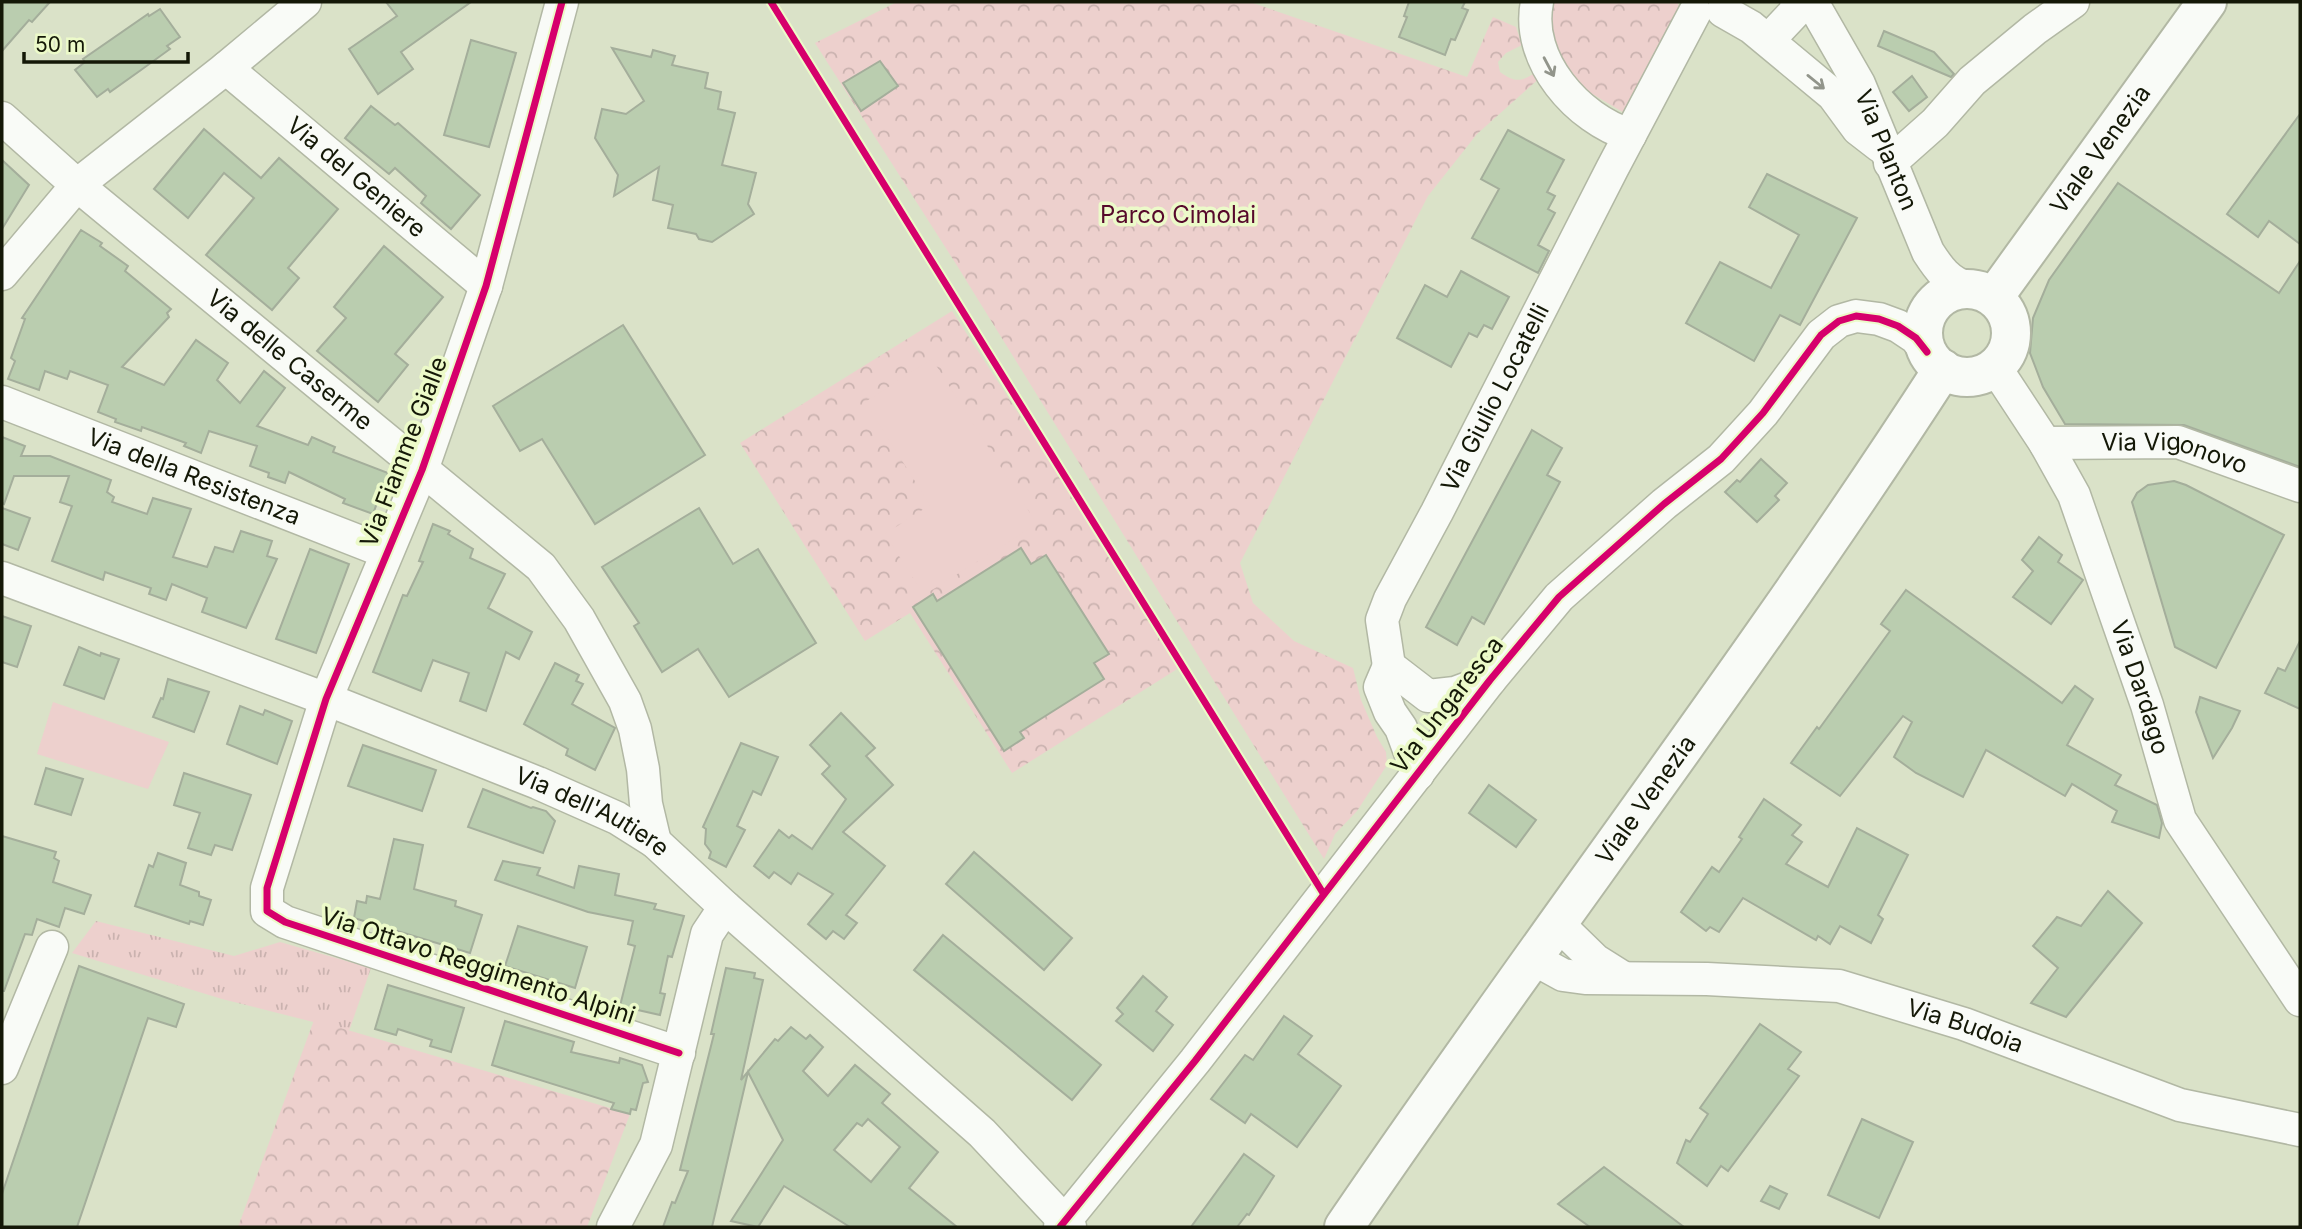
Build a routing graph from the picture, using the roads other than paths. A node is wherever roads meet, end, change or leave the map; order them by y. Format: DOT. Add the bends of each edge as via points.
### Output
graph roads {
  1 [pos="305,2"];
  2 [pos="562,2"];
  3 [pos="1537,2"];
  4 [pos="1797,2"];
  5 [pos="1812,2"];
  6 [pos="2073,2"];
  7 [pos="2207,2"];
  8 [pos="1714,5"];
  9 [pos="1778,30"];
  10 [pos="1846,64"];
  11 [pos="226,68"];
  12 [pos="2,118"];
  13 [pos="1630,135"];
  14 [pos="1889,158"];
  15 [pos="77,185"];
  16 [pos="2,274"];
  17 [pos="486,286"];
  18 [pos="1981,293"];
  19 [pos="1935,361"];
  20 [pos="1994,367"];
  21 [pos="2,402"];
  22 [pos="2045,443"];
  23 [pos="422,470"];
  24 [pos="2300,486"];
  25 [pos="386,552"];
  26 [pos="2,578"];
  27 [pos="1390,666"];
  28 [pos="1490,680"];
  29 [pos="1428,696"];
  30 [pos="326,699"];
  31 [pos="1401,728"];
  32 [pos="1445,739"];
  33 [pos="1418,774"];
  34 [pos="655,842"];
  35 [pos="725,907"];
  36 [pos="267,911"];
  37 [pos="1557,923"];
  38 [pos="52,947"];
  39 [pos="1532,958"];
  40 [pos="1622,977"];
  41 [pos="2300,1000"];
  42 [pos="679,1053"];
  43 [pos="2,1068"];
  44 [pos="2300,1130"];
  45 [pos="1065,1226"];
  46 [pos="612,1227"];
  47 [pos="1343,1227"];
  1 -- 11 [label="street"];
  2 -- 17 [label="street, Via Fiamme Gialle"];
  3 -- 13 [label="street, one-way" via="1536,28 1557,82 1613,130"];
  4 -- 9 [label="street" via="1795,12"];
  5 -- 10 [label="street, Via Planton"];
  6 -- 14 [label="street" via="1972,81 1935,123"];
  7 -- 18 [label="main road, Viale Venezia"];
  8 -- 9 [label="street"];
  8 -- 13 [label="street, Via Giulio Locatelli"];
  8 -- 14 [label="street, one-way" via="1751,27 1833,95 1858,129"];
  9 -- 10 [label="street"];
  10 -- 14 [label="street, Via Planton" via="1859,84"];
  11 -- 15 [label="street"];
  11 -- 17 [label="street, Via del Geniere"];
  12 -- 15 [label="street, Via delle Caserme"];
  13 -- 27 [label="street, Via Giulio Locatelli" via="1390,599 1382,620"];
  14 -- 18 [label="street, Via Planton" via="1928,252 1942,273 1956,285"];
  15 -- 16 [label="street"];
  15 -- 23 [label="street, Via delle Caserme"];
  17 -- 23 [label="street, Via Fiamme Gialle"];
  18 -- 19 [label="main road" via="1955,290 1933,305 1926,316 1923,340"];
  18 -- 20 [label="main road" via="2003,307 2009,319 2009,347"];
  19 -- 20 [label="main road" via="1956,376 1982,374"];
  19 -- 28 [label="street, Via Ungaresca" via="1916,338 1898,326 1857,316 1839,321 1821,335 1763,413 1721,459 1559,597"];
  19 -- 37 [label="main road, Viale Venezia" via="1862,494"];
  20 -- 22 [label="street, Via Dardago"];
  21 -- 25 [label="street, Via della Resistenza"];
  22 -- 24 [label="street, Via Vigonovo" via="2178,442"];
  22 -- 41 [label="street, Via Dardago" via="2074,495 2147,705 2180,820"];
  23 -- 25 [label="street, Via Fiamme Gialle"];
  23 -- 34 [label="street, Via delle Caserme" via="541,567 579,619 625,701 635,729"];
  25 -- 30 [label="street, Via Fiamme Gialle"];
  26 -- 30 [label="street, Via dell'Autiere"];
  27 -- 29 [label="street"];
  27 -- 31 [label="street, Via Giulio Locatelli" via="1380,687"];
  28 -- 29 [label="street" via="1455,693"];
  28 -- 32 [label="street, Via Ungaresca"];
  29 -- 32 [label="street"];
  30 -- 34 [label="street, Via dell'Autiere" via="538,783 617,818"];
  30 -- 36 [label="street, Via Fiamme Gialle" via="267,888"];
  31 -- 32 [label="street"];
  31 -- 33 [label="street"];
  32 -- 33 [label="street, Via Ungaresca"];
  33 -- 45 [label="street, Via Ungaresca"];
  34 -- 35 [label="street, Via dell'Autiere"];
  35 -- 42 [label="street" via="707,934"];
  35 -- 45 [label="street, Via dell'Autiere" via="982,1133"];
  36 -- 42 [label="street, Via Ottavo Reggimento Alpini" via="285,922"];
  37 -- 39 [label="main road, Viale Venezia"];
  37 -- 40 [label="street" via="1595,960"];
  38 -- 43 [label="street"];
  39 -- 40 [label="street, Via Budoia" via="1563,975"];
  39 -- 47 [label="main road, Viale Venezia"];
  40 -- 44 [label="street, Via Budoia" via="1839,986 1964,1024 2180,1105"];
  42 -- 46 [label="street" via="656,1145"];
}
